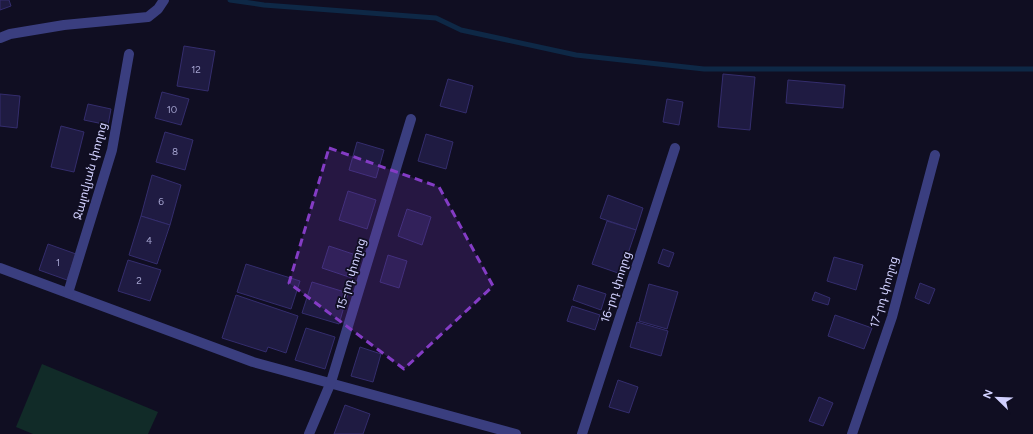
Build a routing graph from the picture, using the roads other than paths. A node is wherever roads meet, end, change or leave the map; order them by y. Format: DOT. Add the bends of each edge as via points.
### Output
graph roads {
  1 [pos="161,4"];
  2 [pos="0,38"];
  3 [pos="129,54"];
  4 [pos="411,120"];
  5 [pos="674,148"];
  6 [pos="935,155"];
  7 [pos="0,268"];
  8 [pos="68,293"];
  9 [pos="332,382"];
  10 [pos="309,434"];
  11 [pos="516,434"];
  12 [pos="582,434"];
  13 [pos="852,434"];
  1 -- 2 [label="street" via="148,17 64,25"];
  3 -- 8 [label="street, Ջալովյան փողոց" via="112,150"];
  4 -- 9 [label="street, 15-րդ փողոց"];
  5 -- 12 [label="street, 16-րդ փողոց"];
  6 -- 13 [label="street, 17-րդ փողոց" via="892,317"];
  7 -- 8 [label="street"];
  8 -- 9 [label="street" via="253,362"];
  9 -- 10 [label="street, 15-րդ փողոց"];
  9 -- 11 [label="street"];
}
